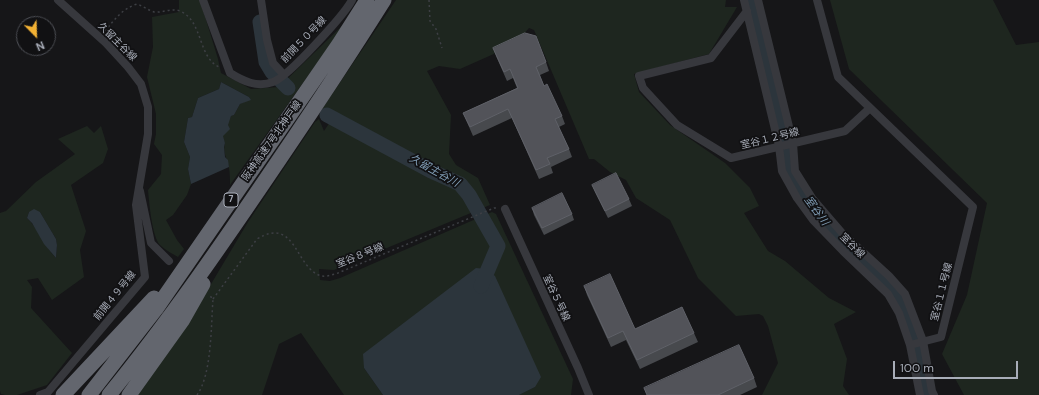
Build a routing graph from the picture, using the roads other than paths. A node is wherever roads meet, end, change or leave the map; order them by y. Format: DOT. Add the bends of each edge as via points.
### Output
graph roads {
  1 [pos="58,0"];
  2 [pos="203,0"];
  3 [pos="261,0"];
  4 [pos="352,0"];
  5 [pos="368,0"];
  6 [pos="384,0"];
  7 [pos="744,0"];
  8 [pos="758,0"];
  9 [pos="817,0"];
  10 [pos="747,11"];
  11 [pos="280,77"];
  12 [pos="870,108"];
  13 [pos="793,143"];
  14 [pos="779,146"];
  15 [pos="139,186"];
  16 [pos="505,209"];
  17 [pos="230,233"];
  18 [pos="194,255"];
  19 [pos="170,261"];
  20 [pos="923,341"];
  21 [pos="910,345"];
  22 [pos="40,395"];
  23 [pos="63,395"];
  24 [pos="89,395"];
  25 [pos="108,395"];
  26 [pos="129,395"];
  27 [pos="589,395"];
  28 [pos="920,395"];
  29 [pos="934,395"];
  1 -- 15 [label="street, 久留主谷線" via="100,37 140,84 148,107 148,134"];
  2 -- 11 [label="street" via="230,73 258,85"];
  3 -- 11 [label="street" via="267,40"];
  4 -- 11 [label="street, 前開５０号線" via="319,41"];
  5 -- 18 [label="highway, 阪神高速7号北神戸線 / 7"];
  6 -- 17 [label="highway, 阪神高速7号北神戸線 / 7"];
  7 -- 10 [label="street, 室谷線"];
  8 -- 13 [label="street, 室谷１１号線"];
  9 -- 12 [label="street, 室谷１１号線" via="838,77"];
  10 -- 14 [label="street, 室谷線"];
  10 -- 14 [label="street, 室谷１２号線" via="711,58 639,76 643,88 677,125 731,158"];
  12 -- 13 [label="street, 室谷１２号線" via="845,131"];
  12 -- 20 [label="street, 室谷１１号線" via="973,207 941,337"];
  13 -- 14 [label="street, 室谷１２号線"];
  13 -- 20 [label="street, 室谷１１号線" via="795,171 812,198 843,234 905,294"];
  14 -- 21 [label="street, 室谷線" via="782,171 797,198 813,220 888,294 899,313"];
  15 -- 19 [label="street" via="151,243"];
  15 -- 22 [label="street, 前開４９号線" via="136,204 145,277 48,392"];
  16 -- 27 [label="street, 室谷５号線"];
  17 -- 25 [label="highway, 阪神高速7号北神戸線 / 7"];
  17 -- 26 [label="highway" via="182,321"];
  18 -- 23 [label="highway"];
  18 -- 24 [label="highway, 阪神高速7号北神戸線 / 7"];
  20 -- 21 [label="street"];
  20 -- 29 [label="street"];
  21 -- 28 [label="street, 室谷線"];
}
